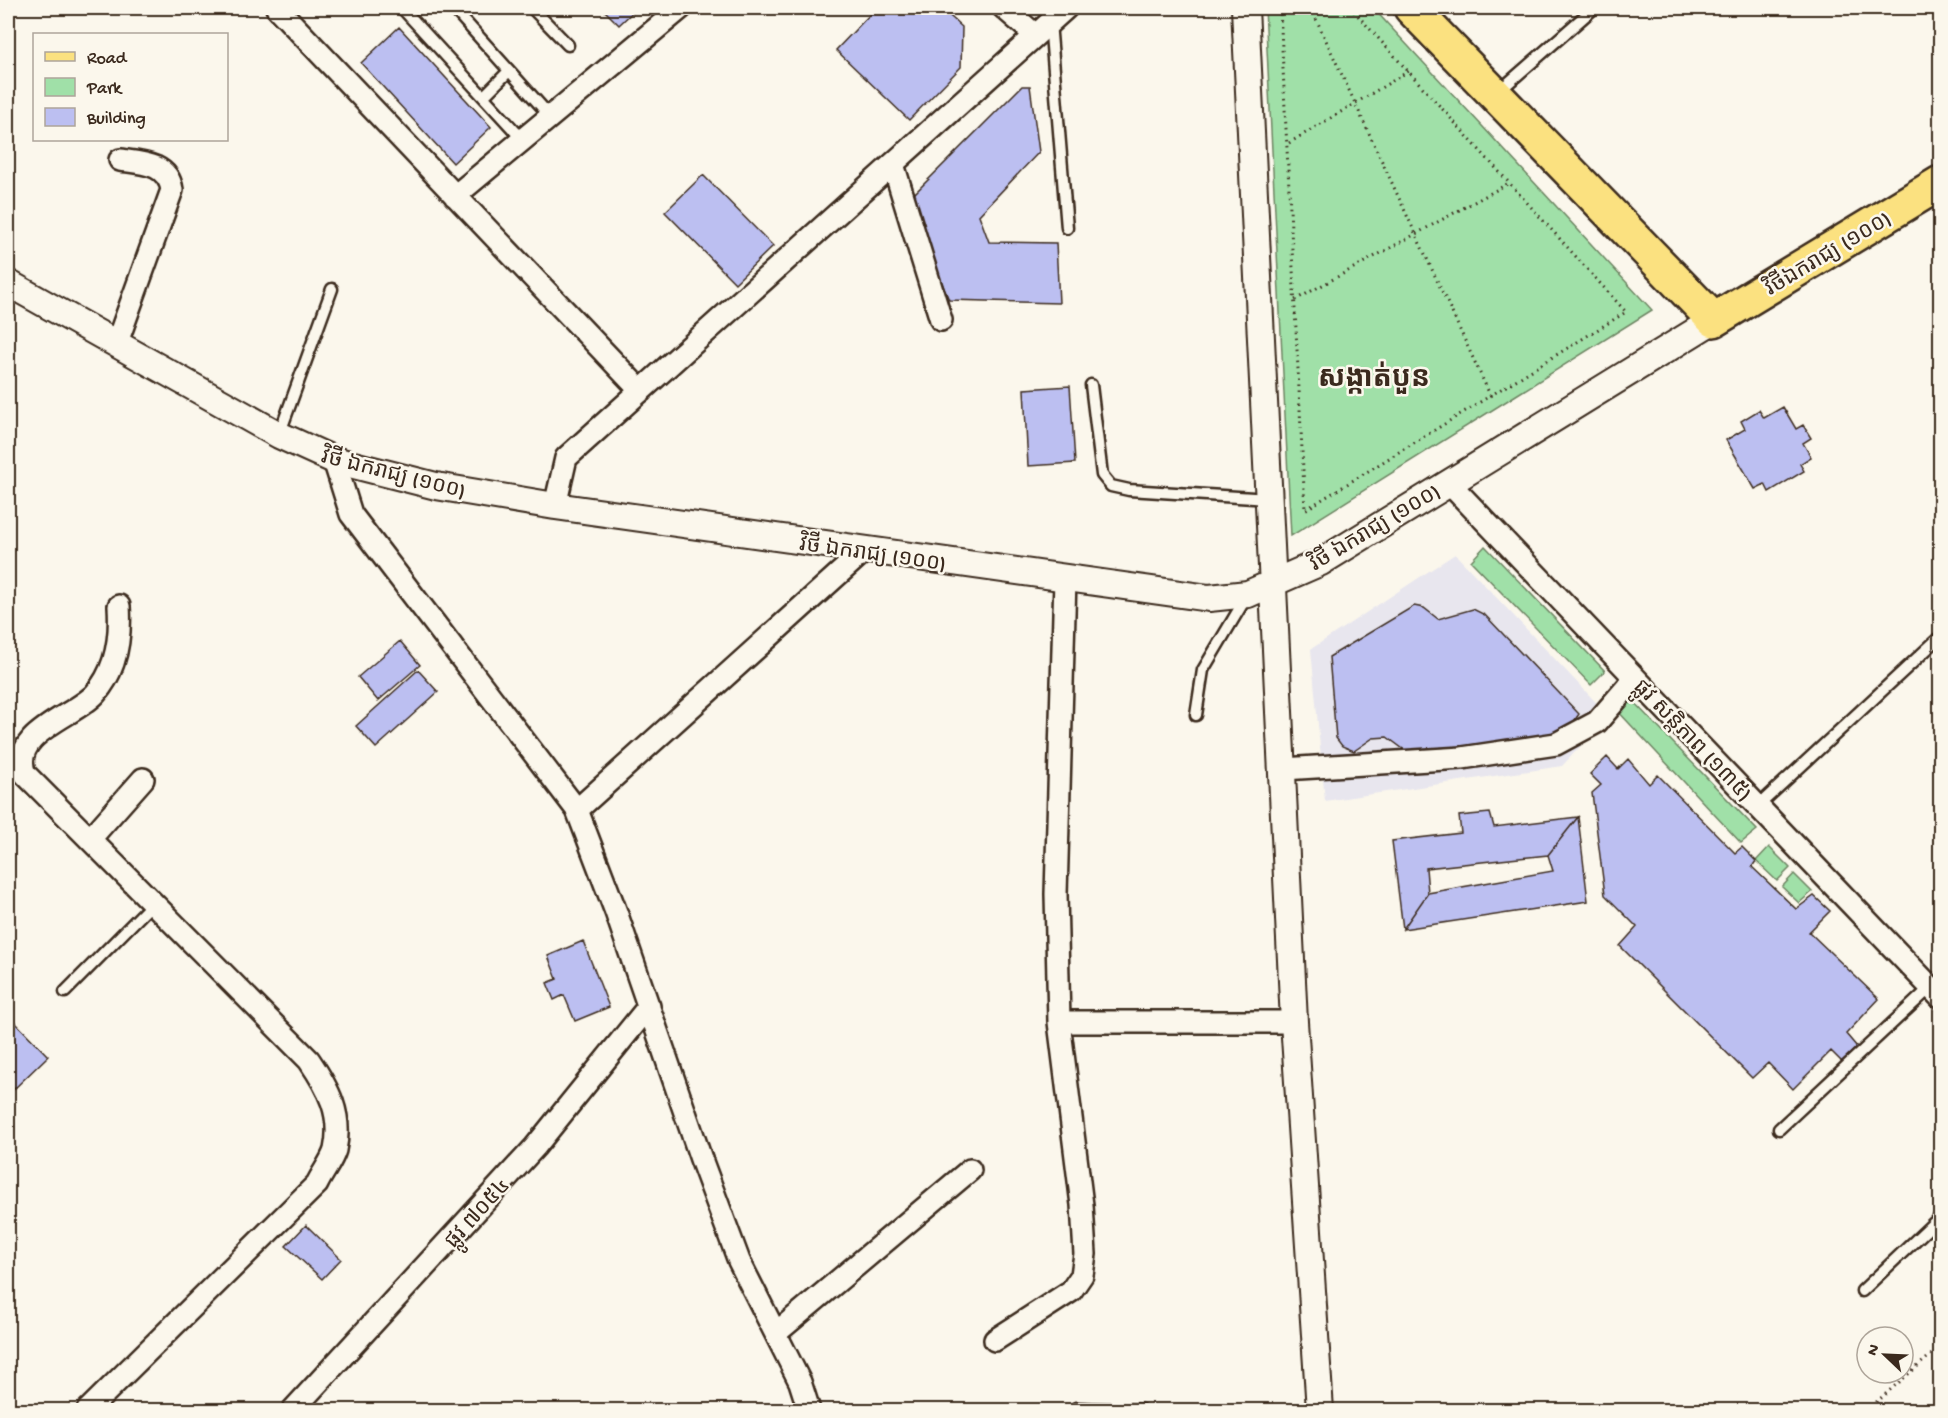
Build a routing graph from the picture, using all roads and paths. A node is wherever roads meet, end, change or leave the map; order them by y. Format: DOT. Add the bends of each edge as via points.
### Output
graph roads {
  1 [pos="277,8"];
  2 [pos="402,8"];
  3 [pos="453,8"];
  4 [pos="532,8"];
  5 [pos="681,8"];
  6 [pos="1004,8"];
  7 [pos="1066,8"];
  8 [pos="1245,8"];
  9 [pos="1280,8"];
  10 [pos="1311,8"];
  11 [pos="1351,8"];
  12 [pos="1411,8"];
  13 [pos="1594,8"];
  14 [pos="1042,28"];
  15 [pos="568,45"];
  16 [pos="509,70"];
  17 [pos="1408,72"];
  18 [pos="1495,94"];
  19 [pos="484,96"];
  20 [pos="1356,103"];
  21 [pos="550,116"];
  22 [pos="523,140"];
  23 [pos="1288,144"];
  24 [pos="120,160"];
  25 [pos="892,164"];
  26 [pos="1509,183"];
  27 [pos="1941,183"];
  28 [pos="455,196"];
  29 [pos="1067,228"];
  30 [pos="1416,234"];
  31 [pos="8,283"];
  32 [pos="332,289"];
  33 [pos="1295,300"];
  34 [pos="940,320"];
  35 [pos="1713,320"];
  36 [pos="116,345"];
  37 [pos="1091,385"];
  38 [pos="641,391"];
  39 [pos="1491,397"];
  40 [pos="279,435"];
  41 [pos="334,460"];
  42 [pos="1448,482"];
  43 [pos="1269,499"];
  44 [pos="555,506"];
  45 [pos="864,551"];
  46 [pos="1065,579"];
  47 [pos="1272,582"];
  48 [pos="1248,594"];
  49 [pos="119,606"];
  50 [pos="1941,637"];
  51 [pos="1635,678"];
  52 [pos="1196,715"];
  53 [pos="1282,770"];
  54 [pos="143,779"];
  55 [pos="1758,806"];
  56 [pos="577,810"];
  57 [pos="90,839"];
  58 [pos="153,903"];
  59 [pos="65,992"];
  60 [pos="1936,992"];
  61 [pos="649,1006"];
  62 [pos="1059,1022"];
  63 [pos="1294,1022"];
  64 [pos="1779,1129"];
  65 [pos="970,1170"];
  66 [pos="1941,1217"];
  67 [pos="1862,1291"];
  68 [pos="776,1333"];
  69 [pos="995,1341"];
  70 [pos="1941,1347"];
  71 [pos="1077,1408"];
  72 [pos="88,1410"];
  73 [pos="293,1410"];
  74 [pos="808,1410"];
  75 [pos="1141,1410"];
  76 [pos="1320,1410"];
  77 [pos="1868,1410"];
  1 -- 28 [label="street"];
  2 -- 19 [label="lane"];
  3 -- 16 [label="lane"];
  4 -- 15 [label="lane"];
  5 -- 21 [label="street"];
  6 -- 14 [label="street"];
  7 -- 14 [label="street"];
  8 -- 43 [label="street"];
  9 -- 23 [label="path"];
  10 -- 20 [label="path"];
  11 -- 17 [label="path"];
  12 -- 18 [label="main road"];
  13 -- 18 [label="lane"];
  14 -- 25 [label="street"];
  14 -- 29 [label="lane"];
  16 -- 19 [label="lane"];
  16 -- 21 [label="lane"];
  17 -- 20 [label="path"];
  17 -- 26 [label="path"];
  18 -- 35 [label="main road"];
  19 -- 22 [label="lane"];
  20 -- 23 [label="path"];
  20 -- 30 [label="path"];
  21 -- 22 [label="street"];
  22 -- 28 [label="street"];
  23 -- 33 [label="path"];
  24 -- 36 [label="street" via="154,165 171,180 172,190"];
  25 -- 34 [label="street"];
  25 -- 38 [label="street"];
  26 -- 30 [label="path"];
  26 -- 39 [label="path" via="1626,312"];
  27 -- 35 [label="main road, វិថីឯករាជ្យ (១០០)"];
  28 -- 38 [label="street"];
  30 -- 33 [label="path"];
  30 -- 39 [label="path"];
  31 -- 36 [label="street, វិថី ឯករាជ្យ (១០០)"];
  32 -- 40 [label="lane"];
  33 -- 39 [label="path" via="1305,510"];
  35 -- 42 [label="street, វិថី ឯករាជ្យ (១០០)"];
  36 -- 40 [label="street, វិថី ឯករាជ្យ (១០០)"];
  37 -- 43 [label="lane" via="1102,476 1112,486"];
  38 -- 44 [label="street" via="566,458"];
  40 -- 41 [label="street, វិថី ឯករាជ្យ (១០០)"];
  41 -- 44 [label="street, វិថី ឯករាជ្យ (១០០)" via="436,486"];
  41 -- 56 [label="street" via="351,514"];
  42 -- 47 [label="street, វិថី ឯករាជ្យ (១០០)" via="1321,562"];
  42 -- 51 [label="street, ផ្លូវ សន្តិភាព (១៣៥)"];
  43 -- 47 [label="street"];
  44 -- 45 [label="street, វិថី ឯករាជ្យ (១០០)"];
  45 -- 46 [label="street, វិថី ឯករាជ្យ (១០០)"];
  45 -- 56 [label="street"];
  46 -- 48 [label="street, វិថី ឯករាជ្យ (១០០)" via="1209,598"];
  46 -- 62 [label="street" via="1056,894"];
  47 -- 48 [label="street, វិថី ឯករាជ្យ (១០០)"];
  47 -- 53 [label="street"];
  48 -- 52 [label="lane" via="1203,670"];
  49 -- 57 [label="street" via="115,662 95,695 54,720 23,751 21,764 25,774"];
  50 -- 55 [label="lane"];
  51 -- 53 [label="street" via="1597,722 1556,744 1462,758"];
  51 -- 55 [label="street, ផ្លូវ សន្តិភាព (១៣៥)"];
  53 -- 63 [label="street"];
  54 -- 57 [label="street"];
  55 -- 60 [label="street, ផ្លូវ សន្តិភាព (១៣៥)"];
  56 -- 61 [label="street"];
  57 -- 58 [label="street"];
  58 -- 59 [label="lane"];
  58 -- 72 [label="street" via="309,1060 329,1089 336,1113 335,1150 317,1184"];
  60 -- 64 [label="lane"];
  61 -- 68 [label="street" via="739,1261"];
  61 -- 73 [label="street, ផ្លូវ ៧០៥៤" via="535,1147"];
  62 -- 63 [label="street"];
  62 -- 69 [label="street" via="1082,1205 1082,1275 1071,1291"];
  63 -- 76 [label="street"];
  65 -- 68 [label="street"];
  66 -- 67 [label="lane"];
  68 -- 74 [label="street" via="800,1382"];
  70 -- 77 [label="path"];
  71 -- 75 [label="lane"];
}
